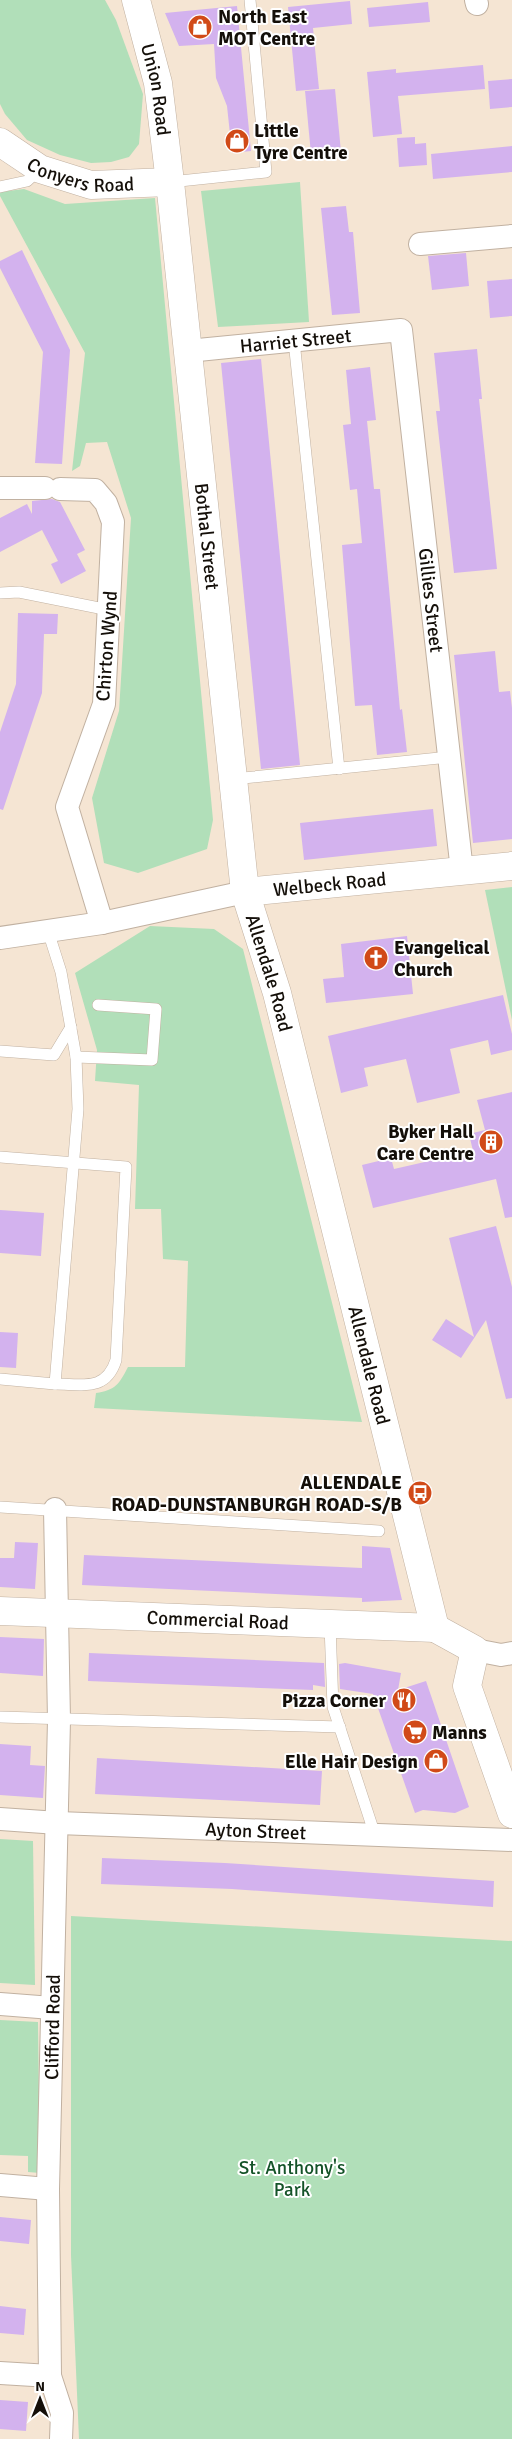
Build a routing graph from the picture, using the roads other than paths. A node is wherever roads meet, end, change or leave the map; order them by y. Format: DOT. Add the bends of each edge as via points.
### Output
graph roads {
  1 [pos="136,0"];
  2 [pos="141,0"];
  3 [pos="250,0"];
  4 [pos="0,142"];
  5 [pos="40,169"];
  6 [pos="170,182"];
  7 [pos="0,187"];
  8 [pos="512,236"];
  9 [pos="420,244"];
  10 [pos="401,330"];
  11 [pos="294,341"];
  12 [pos="188,351"];
  13 [pos="0,488"];
  14 [pos="0,593"];
  15 [pos="109,610"];
  16 [pos="449,758"];
  17 [pos="339,769"];
  18 [pos="233,779"];
  19 [pos="512,866"];
  20 [pos="462,871"];
  21 [pos="245,892"];
  22 [pos="102,923"];
  23 [pos="48,931"];
  24 [pos="0,938"];
  25 [pos="98,1004"];
  26 [pos="71,1028"];
  27 [pos="0,1051"];
  28 [pos="76,1057"];
  29 [pos="0,1157"];
  30 [pos="74,1164"];
  31 [pos="0,1380"];
  32 [pos="55,1384"];
  33 [pos="0,1507"];
  34 [pos="55,1509"];
  35 [pos="379,1531"];
  36 [pos="0,1611"];
  37 [pos="56,1614"];
  38 [pos="330,1625"];
  39 [pos="435,1628"];
  40 [pos="475,1650"];
  41 [pos="512,1653"];
  42 [pos="0,1717"];
  43 [pos="60,1720"];
  44 [pos="340,1728"];
  45 [pos="512,1814"];
  46 [pos="0,1819"];
  47 [pos="58,1823"];
  48 [pos="375,1835"];
  49 [pos="512,1840"];
  50 [pos="0,2004"];
  51 [pos="52,2008"];
  52 [pos="0,2185"];
  53 [pos="48,2189"];
  54 [pos="0,2373"];
  55 [pos="50,2376"];
  56 [pos="61,2439"];
  1 -- 2 [label="lane"];
  1 -- 6 [label="main road, Union Road" via="158,83"];
  3 -- 6 [label="lane" via="266,172"];
  4 -- 5 [label="main road, Conyers Road"];
  5 -- 6 [label="main road, Conyers Road" via="91,185"];
  5 -- 7 [label="lane" via="27,181"];
  6 -- 12 [label="main road, Bothal Street"];
  8 -- 9 [label="street"];
  10 -- 11 [label="street, Harriet Street"];
  10 -- 16 [label="street, Gillies Street"];
  11 -- 12 [label="street, Harriet Street"];
  11 -- 17 [label="lane"];
  12 -- 18 [label="main road, Bothal Street"];
  13 -- 15 [label="street, Chirton Wynd" via="95,490 106,503 113,522"];
  14 -- 15 [label="lane" via="19,592"];
  15 -- 22 [label="street, Chirton Wynd" via="104,704 67,807"];
  16 -- 17 [label="lane"];
  16 -- 20 [label="street, Gillies Street"];
  17 -- 18 [label="lane"];
  18 -- 21 [label="main road, Bothal Street"];
  19 -- 20 [label="main road, Welbeck Road"];
  20 -- 21 [label="main road, Welbeck Road"];
  21 -- 22 [label="street, Welbeck Road"];
  21 -- 39 [label="main road, Allendale Road" via="277,993"];
  22 -- 23 [label="street, Welbeck Road"];
  23 -- 24 [label="street, Welbeck Road"];
  23 -- 26 [label="lane" via="61,972"];
  25 -- 28 [label="lane" via="156,1009 152,1060"];
  26 -- 27 [label="lane" via="54,1055"];
  26 -- 28 [label="lane"];
  28 -- 30 [label="lane" via="78,1109"];
  29 -- 30 [label="lane"];
  30 -- 32 [label="lane"];
  30 -- 32 [label="lane" via="126,1167 116,1360 112,1372 96,1384"];
  31 -- 32 [label="lane"];
  33 -- 34 [label="lane"];
  34 -- 35 [label="lane"];
  34 -- 37 [label="street, Clifford Road"];
  36 -- 37 [label="main road, Commercial Road"];
  37 -- 38 [label="main road, Commercial Road"];
  37 -- 43 [label="street, Clifford Road"];
  38 -- 39 [label="main road, Commercial Road"];
  38 -- 44 [label="lane" via="333,1707"];
  39 -- 40 [label="main road"];
  40 -- 41 [label="street" via="501,1655"];
  40 -- 45 [label="main road" via="468,1686"];
  42 -- 43 [label="lane"];
  43 -- 44 [label="lane"];
  43 -- 47 [label="street, Clifford Road"];
  44 -- 48 [label="lane"];
  46 -- 47 [label="street, Ayton Street"];
  47 -- 48 [label="street, Ayton Street"];
  47 -- 51 [label="street, Clifford Road"];
  48 -- 49 [label="street, Ayton Street"];
  50 -- 51 [label="street"];
  51 -- 53 [label="street, Clifford Road"];
  52 -- 53 [label="street"];
  53 -- 55 [label="street, Clifford Road"];
  54 -- 55 [label="street"];
  55 -- 56 [label="street, Clifford Road" via="62,2413"];
}
